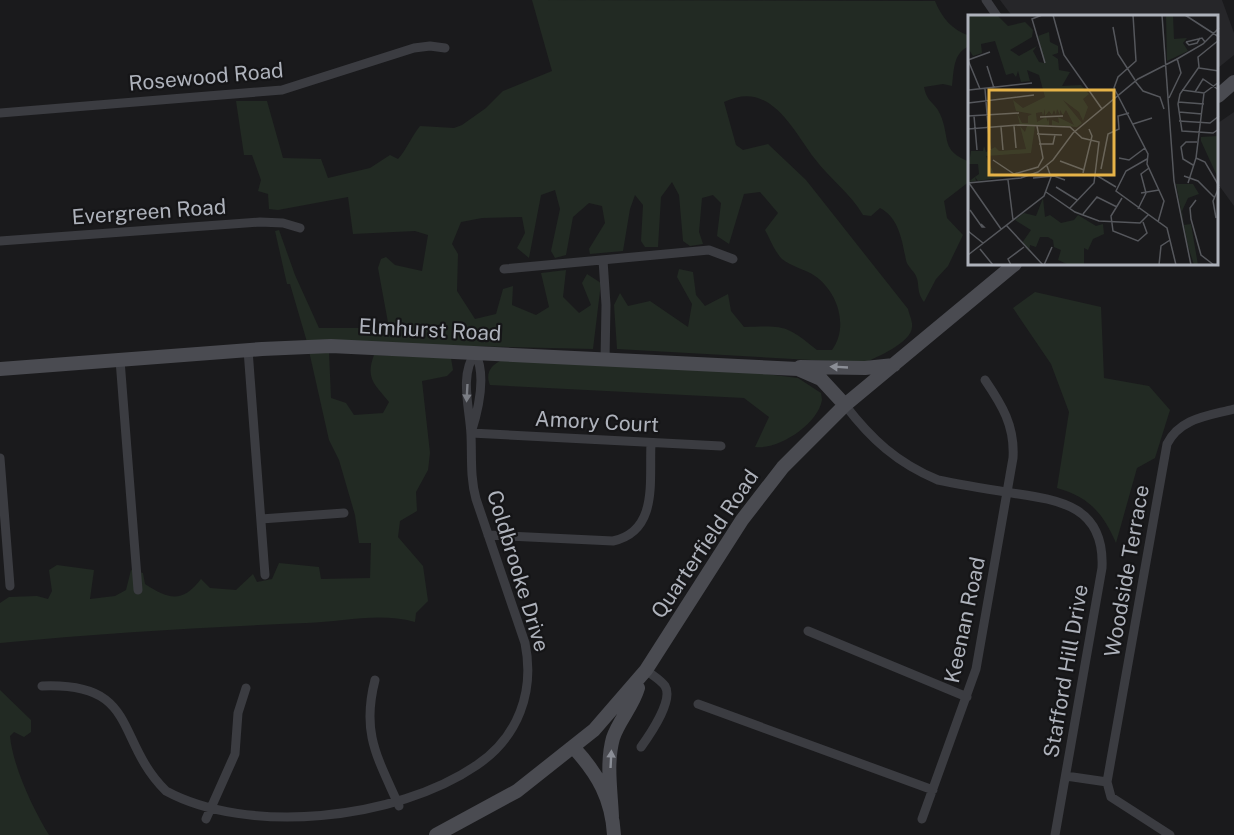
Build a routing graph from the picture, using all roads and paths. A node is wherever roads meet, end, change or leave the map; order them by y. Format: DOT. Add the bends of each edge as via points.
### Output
graph roads {
  1 [pos="986,0"];
  2 [pos="996,15"];
  3 [pos="445,48"];
  4 [pos="1234,82"];
  5 [pos="1219,95"];
  6 [pos="0,113"];
  7 [pos="300,228"];
  8 [pos="0,241"];
  9 [pos="733,259"];
  10 [pos="603,260"];
  11 [pos="1013,266"];
  12 [pos="504,269"];
  13 [pos="248,350"];
  14 [pos="475,354"];
  15 [pos="120,360"];
  16 [pos="604,360"];
  17 [pos="894,365"];
  18 [pos="784,368"];
  19 [pos="0,369"];
  20 [pos="984,380"];
  21 [pos="845,405"];
  22 [pos="1234,409"];
  23 [pos="471,434"];
  24 [pos="651,443"];
  25 [pos="721,446"];
  26 [pos="0,458"];
  27 [pos="1008,492"];
  28 [pos="344,513"];
  29 [pos="261,519"];
  30 [pos="488,534"];
  31 [pos="266,575"];
  32 [pos="10,586"];
  33 [pos="138,590"];
  34 [pos="808,631"];
  35 [pos="644,673"];
  36 [pos="375,680"];
  37 [pos="42,686"];
  38 [pos="246,688"];
  39 [pos="967,697"];
  40 [pos="698,704"];
  41 [pos="641,747"];
  42 [pos="574,748"];
  43 [pos="1066,776"];
  44 [pos="1107,782"];
  45 [pos="933,790"];
  46 [pos="399,806"];
  47 [pos="612,817"];
  48 [pos="922,819"];
  49 [pos="337,824"];
  50 [pos="436,835"];
  51 [pos="614,835"];
  52 [pos="1055,835"];
  53 [pos="1170,835"];
  1 -- 2 [label="street"];
  3 -- 6 [label="street, Rosewood Road" via="414,48 282,90"];
  4 -- 5 [label="main road"];
  7 -- 8 [label="street, Evergreen Road" via="260,222"];
  9 -- 10 [label="street" via="709,250"];
  10 -- 12 [label="street"];
  10 -- 16 [label="street"];
  11 -- 17 [label="main road, Quarterfield Road"];
  13 -- 14 [label="main road, Elmhurst Road" via="332,346"];
  13 -- 15 [label="main road, Elmhurst Road"];
  13 -- 29 [label="street"];
  14 -- 16 [label="main road, Elmhurst Road"];
  14 -- 23 [label="street, Coldbrooke Drive" via="469,362 467,402"];
  15 -- 19 [label="main road, Elmhurst Road"];
  15 -- 33 [label="street"];
  16 -- 18 [label="main road, Elmhurst Road"];
  17 -- 18 [label="main road, one-way"];
  17 -- 21 [label="main road, Quarterfield Road"];
  18 -- 21 [label="main road, Elmhurst Road" via="816,375"];
  20 -- 27 [label="street, Keenan Road" via="1003,407 1012,431"];
  21 -- 27 [label="street" via="876,443 902,463 938,480"];
  21 -- 35 [label="main road, Quarterfield Road" via="803,445 753,504"];
  22 -- 44 [label="street, Woodside Terrace" via="1185,423 1167,444"];
  23 -- 24 [label="street, Amory Court"];
  23 -- 30 [label="street, Coldbrooke Drive" via="471,476"];
  24 -- 25 [label="street, Amory Court"];
  24 -- 30 [label="street" via="648,506 645,518 632,534 613,541"];
  26 -- 32 [label="street"];
  27 -- 39 [label="street, Keenan Road" via="981,648"];
  27 -- 43 [label="street, Stafford Hill Drive" via="1061,502 1086,517 1100,540 1102,568"];
  28 -- 29 [label="street"];
  29 -- 31 [label="street"];
  30 -- 46 [label="street, Coldbrooke Drive" via="527,655 528,680 522,708 508,736 486,759"];
  34 -- 39 [label="street"];
  35 -- 41 [label="street" via="665,686 667,692 664,708"];
  35 -- 42 [label="main road, Quarterfield Road"];
  47 -- 35 [label="main road, one-way" via="610,760 614,737 636,698"];
  36 -- 46 [label="street" via="369,712 370,735"];
  37 -- 38 [label="street" via="94,692 110,702 154,778 176,800 210,821 235,754 238,713"];
  39 -- 45 [label="street, Keenan Road"];
  40 -- 45 [label="street"];
  42 -- 47 [label="main road" via="600,779"];
  42 -- 50 [label="main road, Quarterfield Road" via="517,791"];
  43 -- 44 [label="street"];
  43 -- 52 [label="street, Stafford Hill Drive"];
  44 -- 53 [label="street" via="1111,797"];
  45 -- 48 [label="street, Keenan Road"];
  46 -- 49 [label="street, Coldbrooke Drive"];
  47 -- 51 [label="main road"];
}
